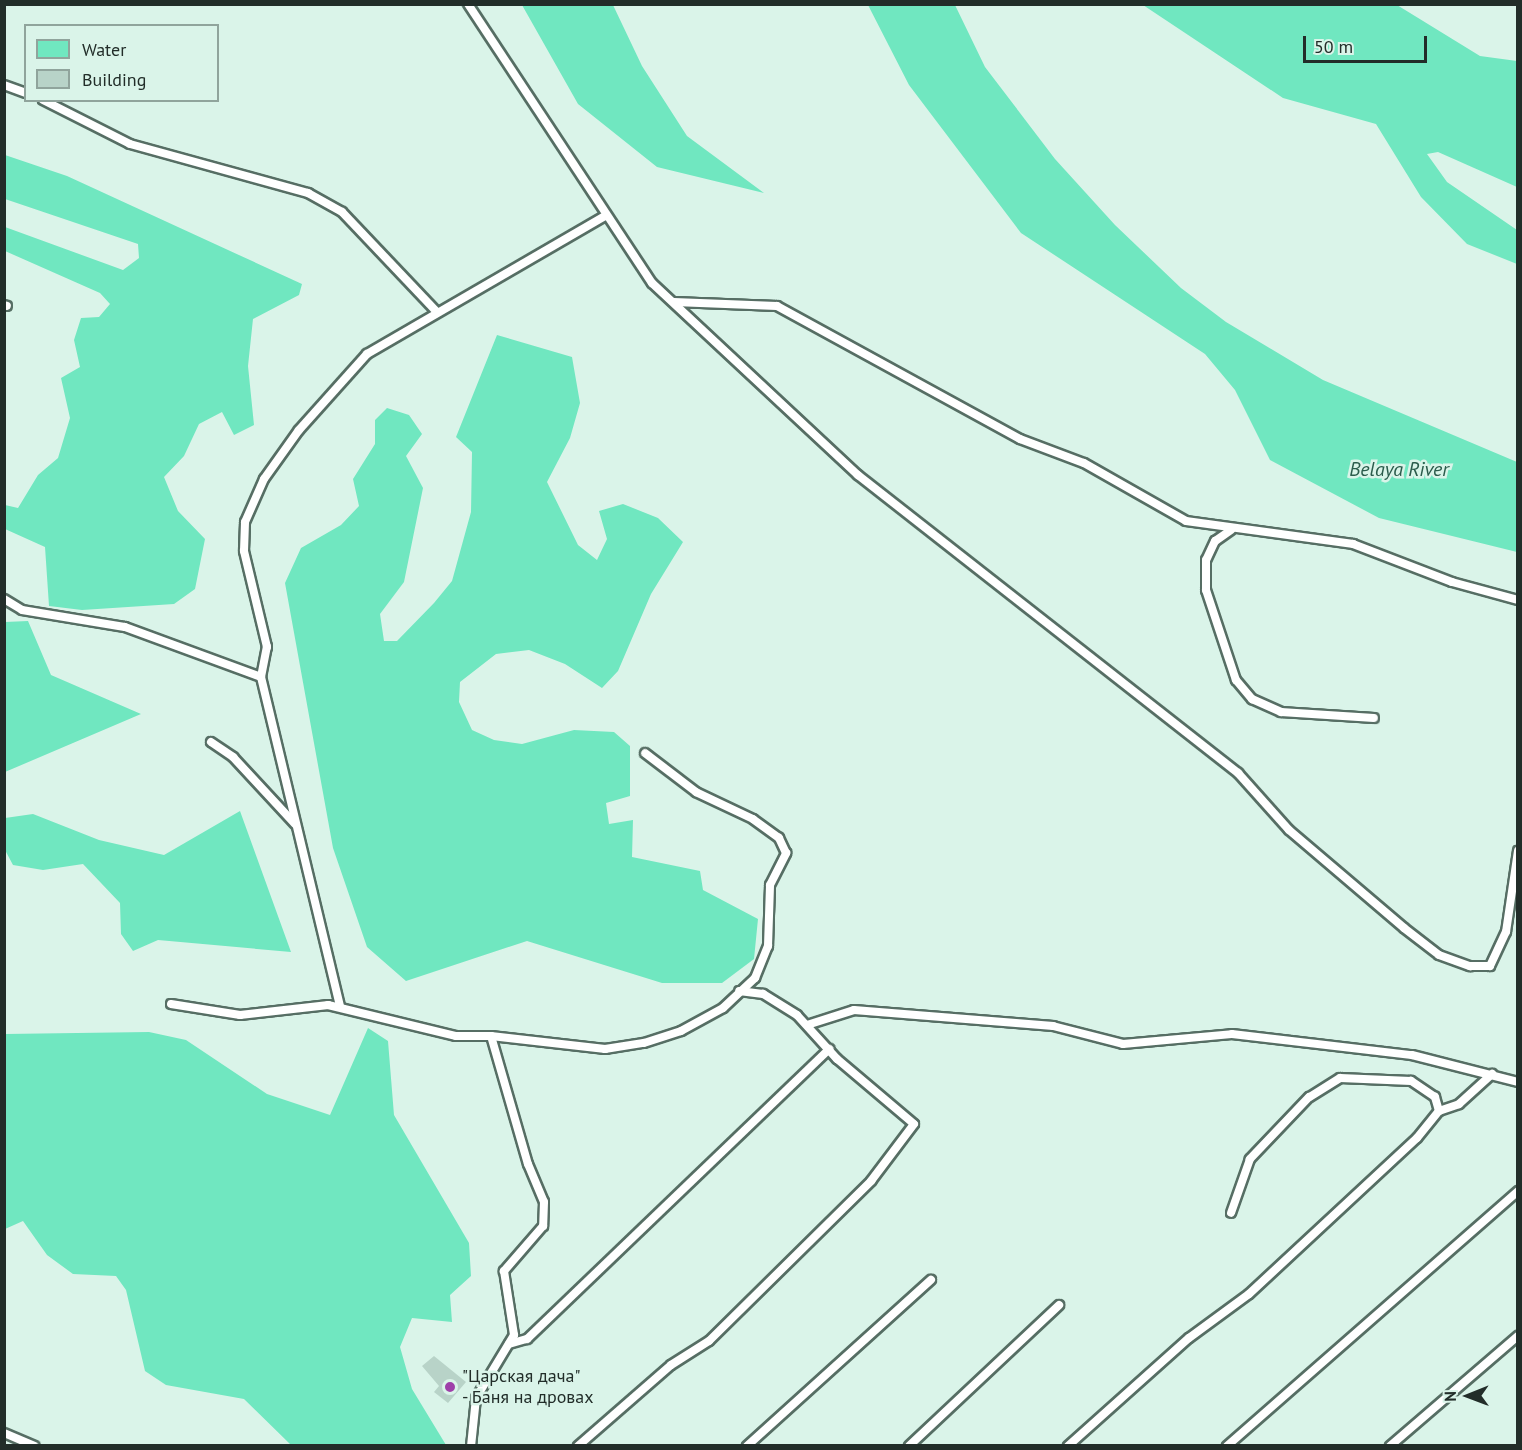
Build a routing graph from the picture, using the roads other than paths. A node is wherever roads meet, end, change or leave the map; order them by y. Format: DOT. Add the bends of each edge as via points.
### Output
graph roads {
  1 [pos="468,4"];
  2 [pos="4,85"];
  3 [pos="24,92"];
  4 [pos="47,102"];
  5 [pos="605,216"];
  6 [pos="674,303"];
  7 [pos="437,312"];
  8 [pos="1231,531"];
  9 [pos="4,599"];
  10 [pos="1518,600"];
  11 [pos="261,677"];
  12 [pos="1374,717"];
  13 [pos="211,742"];
  14 [pos="645,753"];
  15 [pos="296,825"];
  16 [pos="1518,851"];
  17 [pos="740,991"];
  18 [pos="171,1004"];
  19 [pos="340,1006"];
  20 [pos="807,1025"];
  21 [pos="491,1036"];
  22 [pos="829,1049"];
  23 [pos="1492,1074"];
  24 [pos="1518,1082"];
  25 [pos="1439,1112"];
  26 [pos="1518,1191"];
  27 [pos="1232,1213"];
  28 [pos="931,1280"];
  29 [pos="1059,1305"];
  30 [pos="1518,1336"];
  31 [pos="509,1344"];
  32 [pos="4,1433"];
  33 [pos="34,1446"];
  34 [pos="471,1446"];
  35 [pos="578,1446"];
  36 [pos="747,1446"];
  37 [pos="909,1446"];
  38 [pos="1068,1446"];
  39 [pos="1227,1446"];
  40 [pos="1390,1446"];
  1 -- 5 [label="lane"];
  2 -- 3 [label="lane"];
  4 -- 7 [label="lane" via="130,144 308,193 350,219"];
  5 -- 6 [label="lane" via="652,283"];
  5 -- 7 [label="lane"];
  6 -- 8 [label="lane" via="777,306 1020,439 1084,463 1129,494 1186,521"];
  6 -- 16 [label="lane" via="858,475 1238,773 1297,837 1439,955 1470,966 1490,966 1500,953"];
  7 -- 11 [label="lane" via="354,366 299,430 250,504 244,551 267,647 267,670"];
  8 -- 10 [label="lane" via="1353,544 1452,582"];
  8 -- 12 [label="lane" via="1215,541 1206,560 1206,590 1236,680 1252,699 1281,712"];
  9 -- 11 [label="lane" via="22,610 125,627"];
  11 -- 15 [label="lane"];
  13 -- 15 [label="lane" via="233,757"];
  14 -- 17 [label="lane" via="696,792 753,819 778,838 786,853 770,885 768,946 755,978"];
  15 -- 19 [label="lane"];
  17 -- 20 [label="lane" via="763,994"];
  17 -- 21 [label="lane" via="723,1008 681,1031 644,1043 605,1049"];
  18 -- 19 [label="lane" via="240,1015"];
  19 -- 21 [label="lane" via="456,1036"];
  20 -- 22 [label="lane"];
  20 -- 23 [label="lane" via="854,1010 1053,1026 1123,1044 1232,1034 1412,1055"];
  21 -- 31 [label="lane" via="528,1164 544,1202 543,1226 504,1271 514,1335"];
  22 -- 31 [label="lane" via="527,1339"];
  22 -- 35 [label="lane" via="914,1124 871,1181 709,1341 670,1365"];
  23 -- 24 [label="lane"];
  23 -- 25 [label="lane" via="1460,1104"];
  25 -- 27 [label="lane" via="1435,1097 1411,1081 1340,1078 1309,1097 1250,1159"];
  25 -- 38 [label="lane" via="1249,1294 1189,1338"];
  26 -- 39 [label="lane"];
  28 -- 36 [label="lane"];
  29 -- 37 [label="lane"];
  30 -- 40 [label="lane"];
  31 -- 34 [label="lane" via="476,1398"];
  32 -- 33 [label="lane"];
}
